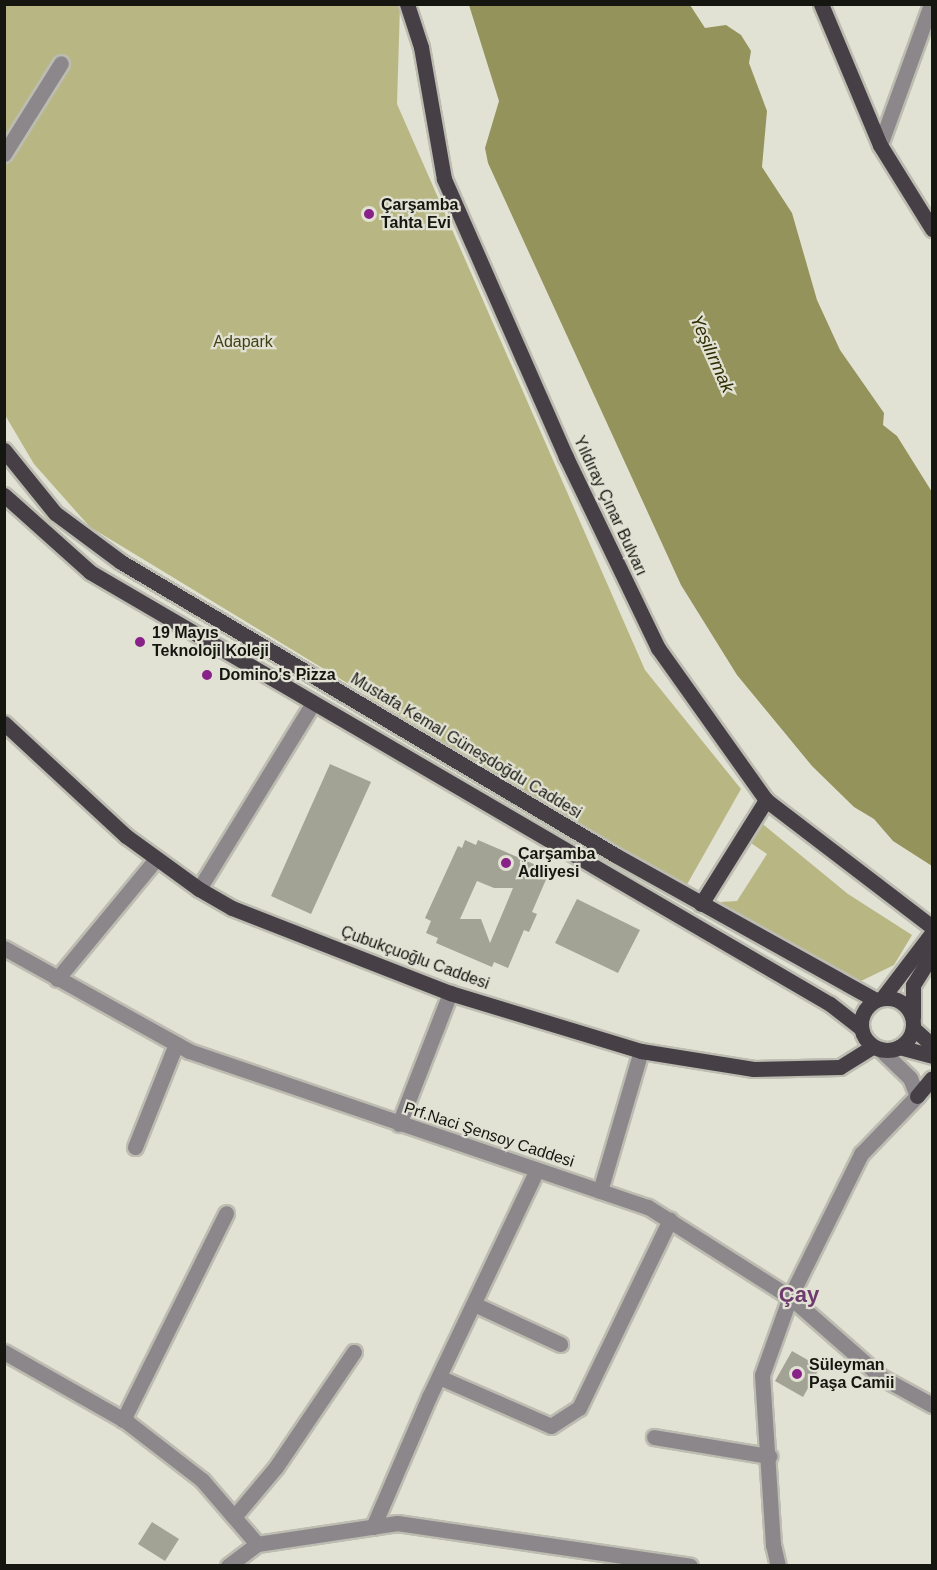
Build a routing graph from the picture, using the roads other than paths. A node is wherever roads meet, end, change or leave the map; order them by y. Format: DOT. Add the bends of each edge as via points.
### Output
graph roads {
  1 [pos="407,4"];
  2 [pos="821,4"];
  3 [pos="931,4"];
  4 [pos="61,63"];
  5 [pos="880,145"];
  6 [pos="4,154"];
  7 [pos="933,229"];
  8 [pos="4,450"];
  9 [pos="4,495"];
  10 [pos="313,703"];
  11 [pos="4,723"];
  12 [pos="766,800"];
  13 [pos="155,860"];
  14 [pos="199,889"];
  15 [pos="701,904"];
  16 [pos="932,932"];
  17 [pos="4,948"];
  18 [pos="933,954"];
  19 [pos="57,979"];
  20 [pos="450,993"];
  21 [pos="879,999"];
  22 [pos="913,1024"];
  23 [pos="861,1028"];
  24 [pos="176,1044"];
  25 [pos="933,1045"];
  26 [pos="898,1047"];
  27 [pos="877,1048"];
  28 [pos="641,1051"];
  29 [pos="933,1056"];
  30 [pos="933,1078"];
  31 [pos="917,1096"];
  32 [pos="399,1124"];
  33 [pos="135,1147"];
  34 [pos="537,1170"];
  35 [pos="600,1191"];
  36 [pos="226,1213"];
  37 [pos="670,1220"];
  38 [pos="790,1297"];
  39 [pos="474,1304"];
  40 [pos="560,1344"];
  41 [pos="4,1352"];
  42 [pos="354,1352"];
  43 [pos="439,1377"];
  44 [pos="933,1405"];
  45 [pos="123,1420"];
  46 [pos="654,1437"];
  47 [pos="769,1456"];
  48 [pos="234,1517"];
  49 [pos="373,1527"];
  50 [pos="257,1544"];
  51 [pos="228,1566"];
  52 [pos="690,1566"];
  53 [pos="778,1566"];
  1 -- 12 [label="main road, Yıldıray Çınar Bulvarı" via="422,47 444,179 566,457 658,648"];
  2 -- 5 [label="main road"];
  3 -- 5 [label="street"];
  4 -- 6 [label="street"];
  5 -- 7 [label="main road"];
  8 -- 15 [label="main road, Mustafa Kemal Güneşdoğdu Caddesi" via="55,513 121,562"];
  9 -- 10 [label="main road" via="90,572"];
  10 -- 14 [label="street"];
  10 -- 23 [label="main road" via="830,1004"];
  11 -- 13 [label="main road, Çubukçuoğlu Caddesi"];
  12 -- 15 [label="main road"];
  12 -- 16 [label="main road, Yıldıray Çınar Bulvarı"];
  13 -- 14 [label="main road, Çubukçuoğlu Caddesi"];
  13 -- 19 [label="street"];
  14 -- 20 [label="main road, Çubukçuoğlu Caddesi" via="232,908"];
  15 -- 21 [label="main road, Mustafa Kemal Güneşdoğdu Caddesi"];
  16 -- 21 [label="main road"];
  17 -- 19 [label="street, Prf.Naci Şensoy Caddesi"];
  18 -- 22 [label="main road" via="913,985"];
  19 -- 24 [label="street, Prf.Naci Şensoy Caddesi"];
  20 -- 28 [label="main road, Çubukçuoğlu Caddesi"];
  20 -- 32 [label="street"];
  21 -- 22 [label="main road" via="905,1005"];
  21 -- 23 [label="main road" via="863,1011"];
  22 -- 25 [label="main road"];
  22 -- 26 [label="main road"];
  23 -- 27 [label="main road"];
  24 -- 32 [label="street, Prf.Naci Şensoy Caddesi"];
  24 -- 33 [label="street"];
  26 -- 27 [label="main road"];
  26 -- 29 [label="main road"];
  27 -- 28 [label="main road, Çubukçuoğlu Caddesi" via="840,1067 765,1069"];
  27 -- 31 [label="street" via="910,1078"];
  28 -- 35 [label="street"];
  30 -- 31 [label="main road"];
  31 -- 38 [label="street" via="861,1154"];
  32 -- 34 [label="street, Prf.Naci Şensoy Caddesi"];
  34 -- 35 [label="street, Prf.Naci Şensoy Caddesi"];
  34 -- 39 [label="street"];
  35 -- 37 [label="street, Prf.Naci Şensoy Caddesi" via="648,1207"];
  36 -- 45 [label="street"];
  37 -- 38 [label="street, Prf.Naci Şensoy Caddesi"];
  37 -- 43 [label="street" via="579,1408 550,1426"];
  38 -- 44 [label="street, Prf.Naci Şensoy Caddesi" via="881,1377"];
  38 -- 47 [label="street" via="762,1375"];
  39 -- 40 [label="street"];
  39 -- 43 [label="street"];
  41 -- 45 [label="street"];
  42 -- 48 [label="street" via="276,1467"];
  43 -- 49 [label="street"];
  45 -- 48 [label="street" via="202,1480"];
  46 -- 47 [label="street"];
  47 -- 53 [label="street" via="772,1545"];
  48 -- 50 [label="street"];
  49 -- 50 [label="street"];
  49 -- 52 [label="street" via="397,1523"];
  50 -- 51 [label="street"];
}
